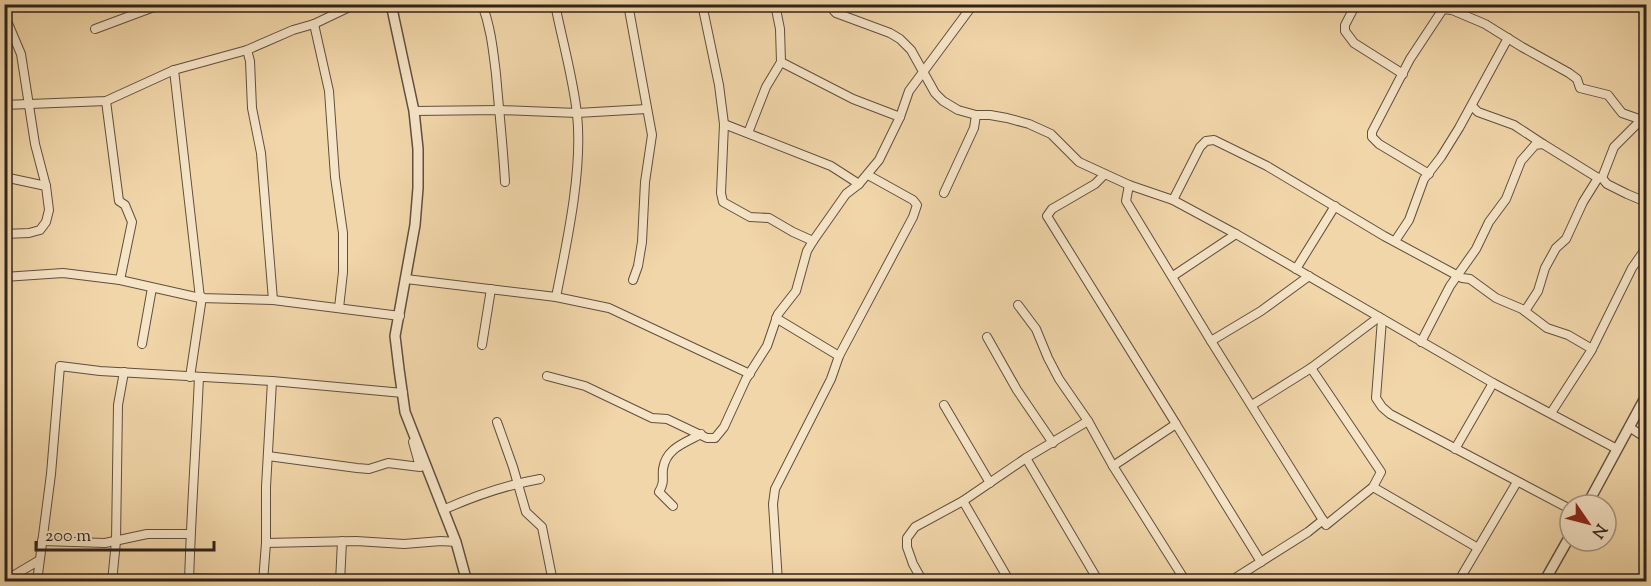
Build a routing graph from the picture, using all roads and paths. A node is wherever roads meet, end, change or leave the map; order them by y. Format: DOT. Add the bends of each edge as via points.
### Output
graph roads {
  1 [pos="162,4"];
  2 [pos="356,4"];
  3 [pos="391,4"];
  4 [pos="482,4"];
  5 [pos="555,4"];
  6 [pos="628,4"];
  7 [pos="702,4"];
  8 [pos="775,4"];
  9 [pos="833,4"];
  10 [pos="1356,4"];
  11 [pos="972,6"];
  12 [pos="4,14"];
  13 [pos="314,24"];
  14 [pos="95,29"];
  15 [pos="1508,38"];
  16 [pos="247,50"];
  17 [pos="781,62"];
  18 [pos="174,70"];
  19 [pos="924,70"];
  20 [pos="1403,74"];
  21 [pos="106,101"];
  22 [pos="30,104"];
  23 [pos="4,105"];
  24 [pos="1472,106"];
  25 [pos="647,109"];
  26 [pos="501,110"];
  27 [pos="414,111"];
  28 [pos="577,113"];
  29 [pos="976,115"];
  30 [pos="900,117"];
  31 [pos="1644,117"];
  32 [pos="724,124"];
  33 [pos="748,133"];
  34 [pos="1544,144"];
  35 [pos="868,174"];
  36 [pos="1429,174"];
  37 [pos="1104,175"];
  38 [pos="4,177"];
  39 [pos="1600,178"];
  40 [pos="504,182"];
  41 [pos="859,184"];
  42 [pos="1129,185"];
  43 [pos="46,186"];
  44 [pos="944,193"];
  45 [pos="1173,200"];
  46 [pos="1647,202"];
  47 [pos="1335,206"];
  48 [pos="4,234"];
  49 [pos="1236,234"];
  50 [pos="813,241"];
  51 [pos="1395,241"];
  52 [pos="1647,248"];
  53 [pos="1296,269"];
  54 [pos="1457,275"];
  55 [pos="1173,276"];
  56 [pos="1309,276"];
  57 [pos="4,278"];
  58 [pos="406,279"];
  59 [pos="120,280"];
  60 [pos="633,280"];
  61 [pos="152,288"];
  62 [pos="491,289"];
  63 [pos="556,297"];
  64 [pos="201,298"];
  65 [pos="273,300"];
  66 [pos="1018,305"];
  67 [pos="339,308"];
  68 [pos="1525,311"];
  69 [pos="400,316"];
  70 [pos="776,318"];
  71 [pos="1380,318"];
  72 [pos="987,337"];
  73 [pos="1211,341"];
  74 [pos="1421,342"];
  75 [pos="142,344"];
  76 [pos="482,345"];
  77 [pos="1592,349"];
  78 [pos="839,356"];
  79 [pos="1311,368"];
  80 [pos="124,372"];
  81 [pos="750,374"];
  82 [pos="547,376"];
  83 [pos="195,377"];
  84 [pos="272,381"];
  85 [pos="1493,383"];
  86 [pos="403,393"];
  87 [pos="1647,396"];
  88 [pos="944,405"];
  89 [pos="1251,405"];
  90 [pos="405,412"];
  91 [pos="1551,413"];
  92 [pos="1088,421"];
  93 [pos="496,422"];
  94 [pos="1176,424"];
  95 [pos="1629,427"];
  96 [pos="701,434"];
  97 [pos="1647,438"];
  98 [pos="1053,443"];
  99 [pos="1455,449"];
  100 [pos="1617,449"];
  101 [pos="268,456"];
  102 [pos="1026,458"];
  103 [pos="1113,466"];
  104 [pos="540,479"];
  105 [pos="1517,482"];
  106 [pos="517,483"];
  107 [pos="990,483"];
  108 [pos="1373,487"];
  109 [pos="1593,493"];
  110 [pos="963,501"];
  111 [pos="1558,503"];
  112 [pos="673,506"];
  113 [pos="443,510"];
  114 [pos="1323,520"];
  115 [pos="190,534"];
  116 [pos="42,541"];
  117 [pos="116,541"];
  118 [pos="342,541"];
  119 [pos="456,542"];
  120 [pos="266,543"];
  121 [pos="1478,548"];
  122 [pos="1560,553"];
  123 [pos="38,561"];
  124 [pos="1261,562"];
  125 [pos="4,578"];
  126 [pos="189,580"];
  127 [pos="263,581"];
  128 [pos="37,582"];
  129 [pos="112,582"];
  130 [pos="340,582"];
  131 [pos="467,582"];
  132 [pos="553,582"];
  133 [pos="778,582"];
  134 [pos="923,582"];
  135 [pos="1010,582"];
  136 [pos="1099,582"];
  137 [pos="1186,582"];
  138 [pos="1229,582"];
  139 [pos="1458,582"];
  140 [pos="1544,582"];
  1 -- 14 [label="street"];
  2 -- 13 [label="street"];
  3 -- 27 [label="street"];
  4 -- 26 [label="street" via="491,33"];
  5 -- 28 [label="street"];
  6 -- 25 [label="street"];
  7 -- 32 [label="street"];
  8 -- 17 [label="street"];
  9 -- 19 [label="street" via="834,11 900,39"];
  10 -- 20 [label="street" via="1345,26 1349,37"];
  11 -- 19 [label="street"];
  12 -- 22 [label="street" via="21,54"];
  13 -- 16 [label="street"];
  13 -- 67 [label="street" via="329,91 343,233"];
  15 -- 20 [label="street" via="1485,24 1443,9"];
  15 -- 24 [label="street"];
  15 -- 31 [label="street" via="1569,73 1580,88 1608,95 1622,113"];
  16 -- 18 [label="street"];
  16 -- 65 [label="street" via="261,153"];
  17 -- 30 [label="street" via="853,99"];
  17 -- 33 [label="street" via="766,87"];
  18 -- 21 [label="street"];
  18 -- 64 [label="street"];
  19 -- 29 [label="street" via="934,93 943,101"];
  19 -- 30 [label="street" via="909,91"];
  20 -- 36 [label="street" via="1372,137"];
  21 -- 22 [label="street"];
  21 -- 59 [label="street" via="119,201 132,222"];
  22 -- 23 [label="street"];
  22 -- 43 [label="street"];
  24 -- 34 [label="street"];
  24 -- 36 [label="street"];
  25 -- 28 [label="street"];
  25 -- 60 [label="street" via="652,135 642,242"];
  26 -- 27 [label="street"];
  26 -- 28 [label="street"];
  26 -- 40 [label="street"];
  27 -- 58 [label="street" via="418,188"];
  28 -- 63 [label="street" via="575,177"];
  29 -- 37 [label="street" via="1007,118 1051,134 1079,162"];
  29 -- 44 [label="street" via="974,128"];
  30 -- 35 [label="street"];
  31 -- 39 [label="street" via="1614,147"];
  32 -- 33 [label="street"];
  32 -- 50 [label="street" via="723,202 750,217 772,219"];
  33 -- 41 [label="street" via="831,166"];
  34 -- 39 [label="street"];
  34 -- 54 [label="street" via="1531,147 1521,161 1506,199"];
  35 -- 41 [label="street"];
  35 -- 78 [label="street" via="917,205"];
  36 -- 51 [label="street"];
  37 -- 42 [label="street"];
  37 -- 94 [label="street" via="1047,216"];
  38 -- 43 [label="street"];
  39 -- 46 [label="street"];
  39 -- 68 [label="street" via="1583,202 1566,239 1556,248"];
  41 -- 50 [label="street" via="846,194"];
  42 -- 45 [label="street"];
  42 -- 55 [label="street" via="1126,201"];
  43 -- 48 [label="street" via="49,210 40,230"];
  45 -- 47 [label="street" via="1200,147 1214,140 1268,166"];
  45 -- 49 [label="street"];
  47 -- 51 [label="street"];
  47 -- 53 [label="street"];
  49 -- 53 [label="street"];
  49 -- 55 [label="street"];
  50 -- 70 [label="street" via="796,291"];
  51 -- 54 [label="street"];
  52 -- 77 [label="street" via="1632,268"];
  53 -- 56 [label="street"];
  54 -- 68 [label="street"];
  54 -- 74 [label="street"];
  55 -- 73 [label="street"];
  56 -- 71 [label="street"];
  56 -- 73 [label="street"];
  57 -- 59 [label="street" via="63,273"];
  58 -- 62 [label="street"];
  58 -- 69 [label="street"];
  59 -- 61 [label="street"];
  61 -- 64 [label="street"];
  61 -- 75 [label="street"];
  62 -- 63 [label="street"];
  62 -- 76 [label="street"];
  63 -- 81 [label="street" via="609,308"];
  64 -- 65 [label="street"];
  64 -- 83 [label="street"];
  65 -- 67 [label="street"];
  66 -- 92 [label="street" via="1036,329 1059,379"];
  67 -- 69 [label="street"];
  68 -- 77 [label="street" via="1547,328"];
  69 -- 86 [label="street" via="395,336"];
  70 -- 78 [label="street"];
  70 -- 81 [label="street" via="770,341"];
  71 -- 74 [label="street"];
  71 -- 79 [label="street"];
  71 -- 99 [label="street" via="1376,398 1390,414"];
  72 -- 98 [label="street"];
  73 -- 89 [label="street"];
  74 -- 85 [label="street"];
  77 -- 91 [label="street"];
  78 -- 133 [label="street" via="775,489"];
  79 -- 89 [label="street"];
  79 -- 108 [label="street" via="1381,472"];
  80 -- 83 [label="street"];
  80 -- 116 [label="street" via="60,366"];
  80 -- 117 [label="street" via="116,439"];
  81 -- 96 [label="street" via="724,427 715,438"];
  82 -- 96 [label="street" via="585,386 652,418 667,419"];
  83 -- 84 [label="street"];
  83 -- 115 [label="street"];
  84 -- 86 [label="street"];
  84 -- 101 [label="street"];
  85 -- 91 [label="street"];
  85 -- 99 [label="street"];
  86 -- 90 [label="street"];
  87 -- 95 [label="street"];
  88 -- 107 [label="street"];
  89 -- 114 [label="street"];
  90 -- 101 [label="street" via="420,467 388,463 369,469"];
  90 -- 113 [label="street"];
  91 -- 100 [label="street"];
  92 -- 98 [label="street"];
  92 -- 103 [label="street"];
  93 -- 106 [label="street"];
  94 -- 103 [label="street"];
  94 -- 124 [label="street"];
  95 -- 97 [label="street"];
  95 -- 100 [label="street"];
  96 -- 112 [label="street" via="678,445 664,464 664,484 659,492"];
  98 -- 102 [label="street"];
  99 -- 105 [label="street"];
  100 -- 109 [label="street"];
  101 -- 120 [label="street"];
  102 -- 107 [label="street"];
  102 -- 136 [label="street"];
  103 -- 137 [label="street"];
  104 -- 106 [label="street"];
  105 -- 111 [label="street"];
  105 -- 121 [label="street"];
  106 -- 113 [label="street"];
  106 -- 132 [label="street" via="526,512 542,527"];
  107 -- 110 [label="street"];
  108 -- 114 [label="street" via="1326,525"];
  108 -- 121 [label="street"];
  110 -- 134 [label="street" via="915,527 907,538 910,556"];
  110 -- 135 [label="street"];
  113 -- 119 [label="street"];
  114 -- 124 [label="street"];
  115 -- 117 [label="street" via="147,534"];
  115 -- 126 [label="street"];
  116 -- 117 [label="street"];
  116 -- 123 [label="street"];
  117 -- 129 [label="street"];
  118 -- 119 [label="street"];
  118 -- 120 [label="street"];
  118 -- 130 [label="street"];
  119 -- 131 [label="street"];
  120 -- 127 [label="street"];
  121 -- 139 [label="street"];
  122 -- 140 [label="street"];
  123 -- 125 [label="street"];
  123 -- 128 [label="street"];
  124 -- 138 [label="street"];
  126 -- 127 [label="street"];
}
